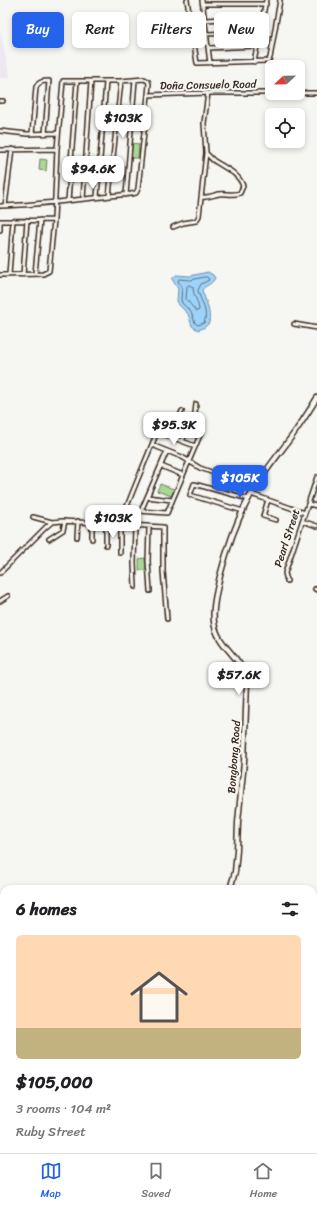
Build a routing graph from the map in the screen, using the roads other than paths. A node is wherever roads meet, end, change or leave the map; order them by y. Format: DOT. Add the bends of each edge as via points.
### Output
graph roads {
  1 [pos="187,0"];
  2 [pos="280,0"];
  3 [pos="203,2"];
  4 [pos="266,2"];
  5 [pos="204,12"];
  6 [pos="264,12"];
  7 [pos="206,34"];
  8 [pos="214,34"];
  9 [pos="209,48"];
  10 [pos="214,48"];
  11 [pos="258,48"];
  12 [pos="254,62"];
  13 [pos="210,63"];
  14 [pos="135,80"];
  15 [pos="77,81"];
  16 [pos="91,81"];
  17 [pos="121,81"];
  18 [pos="106,82"];
  19 [pos="208,93"];
  20 [pos="317,93"];
  21 [pos="148,96"];
  22 [pos="0,131"];
  23 [pos="58,133"];
  24 [pos="32,134"];
  25 [pos="45,134"];
  26 [pos="57,149"];
  27 [pos="0,150"];
  28 [pos="12,150"];
  29 [pos="206,153"];
  30 [pos="126,194"];
  31 [pos="109,196"];
  32 [pos="97,197"];
  33 [pos="202,197"];
  34 [pos="83,199"];
  35 [pos="68,201"];
  36 [pos="54,202"];
  37 [pos="0,206"];
  38 [pos="6,206"];
  39 [pos="13,220"];
  40 [pos="27,220"];
  41 [pos="40,220"];
  42 [pos="54,220"];
  43 [pos="0,221"];
  44 [pos="173,227"];
  45 [pos="0,230"];
  46 [pos="35,274"];
  47 [pos="0,275"];
  48 [pos="10,275"];
  49 [pos="23,275"];
  50 [pos="0,280"];
  51 [pos="294,324"];
  52 [pos="317,328"];
  53 [pos="317,398"];
  54 [pos="196,404"];
  55 [pos="182,411"];
  56 [pos="162,420"];
  57 [pos="202,422"];
  58 [pos="158,432"];
  59 [pos="171,437"];
  60 [pos="182,441"];
  61 [pos="152,445"];
  62 [pos="195,446"];
  63 [pos="167,451"];
  64 [pos="189,461"];
  65 [pos="161,466"];
  66 [pos="183,475"];
  67 [pos="317,477"];
  68 [pos="256,485"];
  69 [pos="251,494"];
  70 [pos="147,497"];
  71 [pos="249,499"];
  72 [pos="172,500"];
  73 [pos="268,500"];
  74 [pos="308,504"];
  75 [pos="317,506"];
  76 [pos="125,510"];
  77 [pos="141,511"];
  78 [pos="243,511"];
  79 [pos="304,513"];
  80 [pos="33,517"];
  81 [pos="276,520"];
  82 [pos="65,521"];
  83 [pos="78,521"];
  84 [pos="302,521"];
  85 [pos="52,522"];
  86 [pos="92,522"];
  87 [pos="106,523"];
  88 [pos="120,524"];
  89 [pos="135,526"];
  90 [pos="317,526"];
  91 [pos="149,527"];
  92 [pos="77,537"];
  93 [pos="49,539"];
  94 [pos="92,539"];
  95 [pos="106,545"];
  96 [pos="120,553"];
  97 [pos="0,573"];
  98 [pos="287,581"];
  99 [pos="135,587"];
  100 [pos="150,591"];
  101 [pos="8,596"];
  102 [pos="0,601"];
  103 [pos="167,619"];
  104 [pos="231,885"];
  1 -- 13 [label="street" via="197,63"];
  2 -- 12 [label="street" via="270,58 265,62"];
  3 -- 4 [label="street"];
  3 -- 5 [label="street"];
  4 -- 6 [label="street"];
  7 -- 8 [label="street"];
  7 -- 9 [label="street"];
  9 -- 10 [label="street"];
  9 -- 13 [label="street"];
  11 -- 12 [label="street"];
  12 -- 13 [label="street"];
  14 -- 17 [label="street"];
  14 -- 21 [label="street" via="148,81"];
  14 -- 30 [label="street"];
  15 -- 16 [label="street"];
  15 -- 23 [label="street" via="63,81"];
  15 -- 35 [label="street"];
  16 -- 18 [label="street"];
  16 -- 34 [label="street"];
  17 -- 18 [label="street"];
  17 -- 31 [label="street"];
  18 -- 32 [label="street"];
  19 -- 20 [label="street, Doña Consuelo Road"];
  19 -- 21 [label="street, Doña Consuelo Road"];
  19 -- 29 [label="street" via="204,123"];
  21 -- 30 [label="street" via="138,189 136,193"];
  22 -- 24 [label="street"];
  23 -- 25 [label="street"];
  23 -- 26 [label="street"];
  24 -- 25 [label="street"];
  24 -- 25 [label="street" via="36,87 42,82 49,81"];
  26 -- 28 [label="street"];
  26 -- 36 [label="street"];
  27 -- 28 [label="street"];
  28 -- 38 [label="street"];
  29 -- 33 [label="street"];
  29 -- 33 [label="street" via="238,177 243,186 236,195"];
  30 -- 31 [label="street"];
  31 -- 32 [label="street"];
  32 -- 34 [label="street"];
  33 -- 44 [label="street" via="198,219"];
  34 -- 35 [label="street"];
  35 -- 36 [label="street"];
  36 -- 38 [label="street"];
  36 -- 42 [label="street"];
  37 -- 38 [label="street"];
  39 -- 40 [label="street"];
  39 -- 43 [label="street"];
  39 -- 48 [label="street"];
  40 -- 41 [label="street"];
  40 -- 49 [label="street"];
  41 -- 42 [label="street"];
  41 -- 46 [label="street"];
  42 -- 46 [label="street" via="49,271 46,274"];
  43 -- 45 [label="street"];
  46 -- 49 [label="street"];
  47 -- 48 [label="street"];
  47 -- 50 [label="street"];
  48 -- 49 [label="street"];
  51 -- 52 [label="street"];
  53 -- 68 [label="street, Bongbong Road"];
  54 -- 60 [label="street"];
  55 -- 59 [label="street"];
  56 -- 58 [label="street"];
  57 -- 62 [label="street" via="201,433"];
  58 -- 59 [label="street"];
  58 -- 61 [label="street"];
  59 -- 60 [label="street"];
  60 -- 62 [label="street"];
  61 -- 63 [label="street"];
  61 -- 76 [label="street"];
  62 -- 64 [label="street"];
  63 -- 64 [label="street"];
  63 -- 65 [label="street"];
  64 -- 66 [label="street"];
  64 -- 68 [label="street" via="220,476"];
  65 -- 66 [label="street"];
  65 -- 70 [label="street"];
  66 -- 72 [label="street"];
  67 -- 74 [label="street, Pearl Street"];
  68 -- 69 [label="street, Bongbong Road"];
  69 -- 71 [label="street, Bongbong Road"];
  69 -- 73 [label="street"];
  70 -- 72 [label="street"];
  70 -- 77 [label="street"];
  71 -- 78 [label="street, Bongbong Road"];
  71 -- 78 [label="street" via="194,484 190,495"];
  72 -- 77 [label="street" via="167,513"];
  73 -- 79 [label="street"];
  73 -- 81 [label="street" via="263,516"];
  74 -- 75 [label="street"];
  74 -- 79 [label="street, Pearl Street"];
  76 -- 77 [label="street"];
  76 -- 88 [label="street"];
  78 -- 104 [label="street, Bongbong Road" via="224,562 214,612 217,634 244,670 247,682 244,762 235,872"];
  79 -- 84 [label="street, Pearl Street"];
  80 -- 85 [label="street"];
  82 -- 83 [label="street"];
  82 -- 85 [label="street"];
  82 -- 93 [label="street" via="63,530"];
  83 -- 86 [label="street"];
  83 -- 92 [label="street"];
  84 -- 90 [label="street"];
  84 -- 98 [label="street, Pearl Street" via="285,573"];
  85 -- 97 [label="street"];
  86 -- 87 [label="street"];
  86 -- 94 [label="street"];
  87 -- 88 [label="street"];
  87 -- 95 [label="street"];
  88 -- 89 [label="street"];
  88 -- 96 [label="street"];
  89 -- 91 [label="street"];
  89 -- 99 [label="street"];
  91 -- 100 [label="street"];
  91 -- 103 [label="street" via="163,528"];
  101 -- 102 [label="street"];
}
